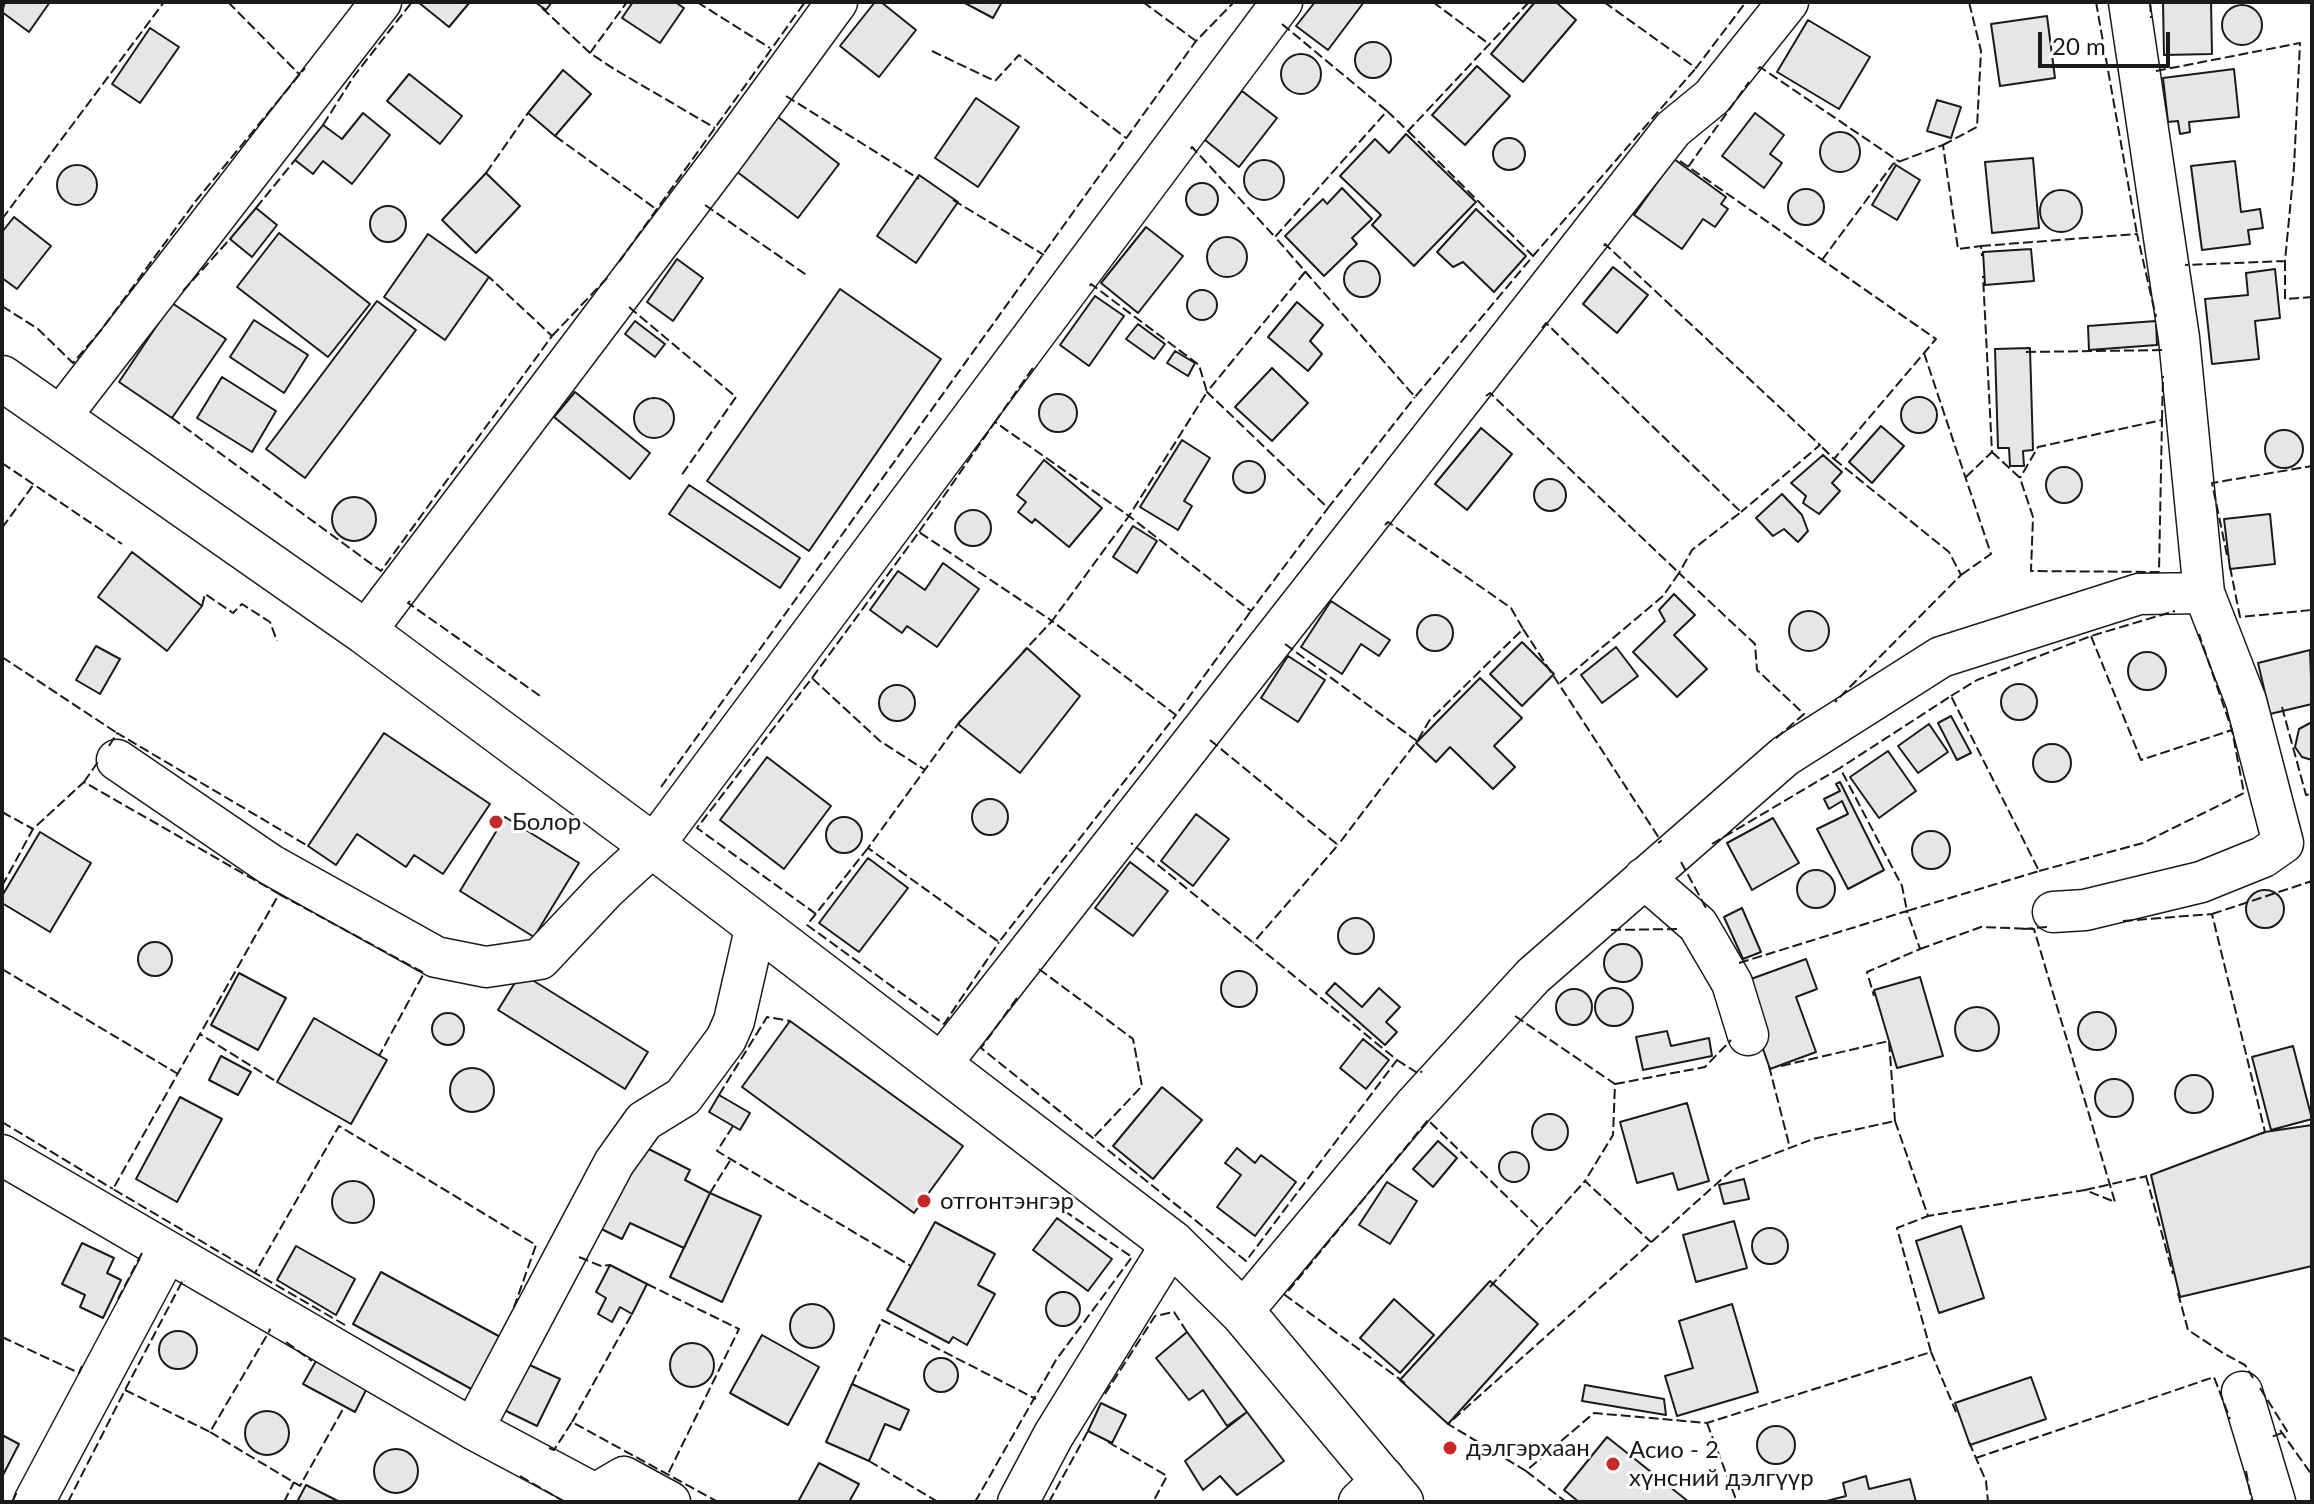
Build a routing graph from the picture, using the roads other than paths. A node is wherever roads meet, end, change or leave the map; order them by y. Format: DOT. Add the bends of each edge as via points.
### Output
graph roads {
  1 [pos="381,2"];
  2 [pos="837,2"];
  3 [pos="1282,2"];
  4 [pos="1788,2"];
  5 [pos="2129,2"];
  6 [pos="2,378"];
  7 [pos="60,417"];
  8 [pos="2204,593"];
  9 [pos="365,632"];
  10 [pos="117,760"];
  11 [pos="653,846"];
  12 [pos="1644,878"];
  13 [pos="2053,912"];
  14 [pos="756,925"];
  15 [pos="1748,1035"];
  16 [pos="940,1065"];
  17 [pos="2,1155"];
  18 [pos="1172,1243"];
  19 [pos="167,1252"];
  20 [pos="1242,1312"];
  21 [pos="2242,1392"];
  22 [pos="473,1429"];
  23 [pos="1381,1494"];
  24 [pos="593,1498"];
  25 [pos="34,1502"];
  26 [pos="670,1502"];
  27 [pos="1018,1502"];
  28 [pos="2275,1502"];
  1 -- 7 [label="street"];
  2 -- 9 [label="street"];
  3 -- 11 [label="street"];
  4 -- 16 [label="street" via="1712,97 1673,129"];
  5 -- 8 [label="street" via="2179,338"];
  6 -- 7 [label="street"];
  7 -- 9 [label="street"];
  8 -- 12 [label="street" via="2139,594 1941,657 1785,756"];
  8 -- 13 [label="street" via="2246,701 2283,843 2263,857 2201,882 2085,910"];
  9 -- 11 [label="street"];
  10 -- 11 [label="street" via="271,865 436,957 486,967 540,959"];
  11 -- 14 [label="street"];
  12 -- 15 [label="street" via="1698,925 1732,983"];
  12 -- 20 [label="street" via="1533,976 1414,1106"];
  14 -- 16 [label="street"];
  14 -- 22 [label="street" via="726,1039 683,1097 644,1121 614,1163"];
  16 -- 18 [label="street"];
  17 -- 19 [label="street"];
  18 -- 20 [label="street"];
  18 -- 27 [label="street"];
  19 -- 22 [label="street"];
  19 -- 25 [label="street"];
  20 -- 23 [label="street"];
  21 -- 28 [label="street"];
  22 -- 24 [label="street"];
  24 -- 26 [label="street" via="624,1477"];
}
